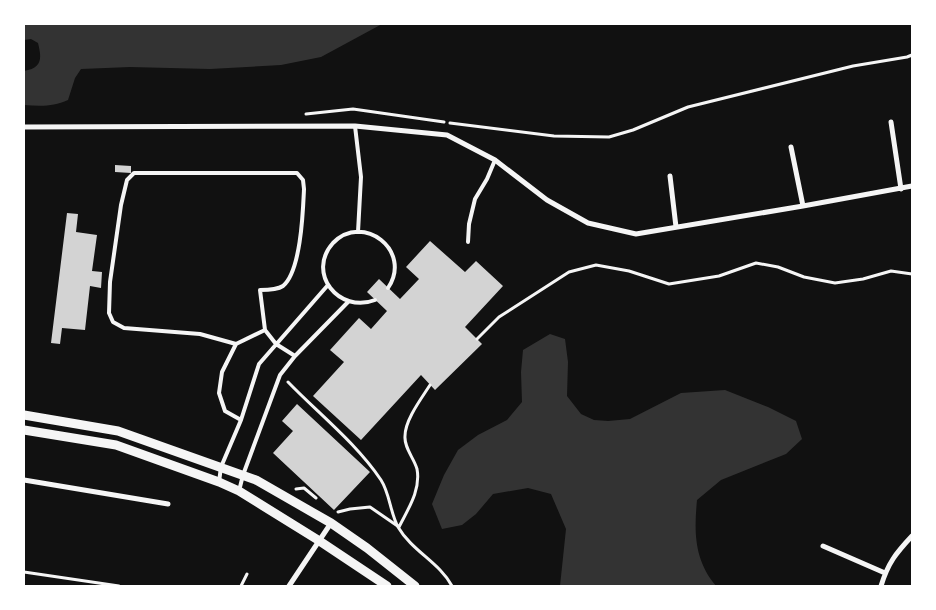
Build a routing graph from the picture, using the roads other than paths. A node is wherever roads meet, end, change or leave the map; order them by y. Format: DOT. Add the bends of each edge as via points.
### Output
graph roads {
  1 [pos="891,122"];
  2 [pos="24,126"];
  3 [pos="355,126"];
  4 [pos="790,147"];
  5 [pos="495,160"];
  6 [pos="670,176"];
  7 [pos="912,186"];
  8 [pos="901,189"];
  9 [pos="804,206"];
  10 [pos="676,227"];
  11 [pos="358,232"];
  12 [pos="468,242"];
  13 [pos="328,285"];
  14 [pos="388,288"];
  15 [pos="375,300"];
  16 [pos="348,302"];
  17 [pos="265,330"];
  18 [pos="236,344"];
  19 [pos="276,344"];
  20 [pos="295,356"];
  21 [pos="24,415"];
  22 [pos="240,420"];
  23 [pos="24,430"];
  24 [pos="221,467"];
  25 [pos="243,475"];
  26 [pos="24,480"];
  27 [pos="219,482"];
  28 [pos="239,491"];
  29 [pos="168,504"];
  30 [pos="331,522"];
  31 [pos="912,536"];
  32 [pos="318,540"];
  33 [pos="824,546"];
  34 [pos="885,573"];
  35 [pos="289,586"];
  36 [pos="387,586"];
  37 [pos="415,586"];
  38 [pos="882,586"];
  1 -- 8 [label="street"];
  2 -- 3 [label="street"];
  3 -- 5 [label="street" via="447,134"];
  3 -- 11 [label="lane" via="361,177"];
  4 -- 9 [label="street"];
  5 -- 10 [label="street" via="547,200 588,223 636,234"];
  5 -- 12 [label="lane" via="475,199"];
  6 -- 10 [label="street"];
  7 -- 8 [label="street"];
  8 -- 9 [label="street"];
  9 -- 10 [label="street"];
  11 -- 13 [label="lane" via="341,237 328,250 323,267"];
  11 -- 14 [label="lane" via="377,236 390,250 395,268"];
  13 -- 16 [label="lane"];
  13 -- 19 [label="lane"];
  15 -- 16 [label="lane"];
  16 -- 20 [label="lane"];
  17 -- 18 [label="lane"];
  17 -- 18 [label="lane" via="260,290 281,287 288,280 300,245 303,180 297,173 134,173 127,180 114,247 108,312 113,322 124,328 200,334"];
  17 -- 19 [label="lane"];
  18 -- 22 [label="lane" via="222,372 219,393 225,411"];
  19 -- 20 [label="lane"];
  19 -- 22 [label="lane" via="259,364"];
  20 -- 25 [label="lane" via="280,374"];
  21 -- 24 [label="street" via="118,430"];
  22 -- 24 [label="lane"];
  23 -- 27 [label="street" via="116,445"];
  24 -- 25 [label="street"];
  24 -- 27 [label="lane"];
  25 -- 28 [label="lane"];
  25 -- 30 [label="street"];
  26 -- 29 [label="street"];
  27 -- 28 [label="street"];
  28 -- 32 [label="street"];
  30 -- 32 [label="street"];
  30 -- 37 [label="street"];
  31 -- 34 [label="street" via="896,553"];
  32 -- 35 [label="street"];
  32 -- 36 [label="street"];
  33 -- 34 [label="street"];
  34 -- 38 [label="street"];
}
